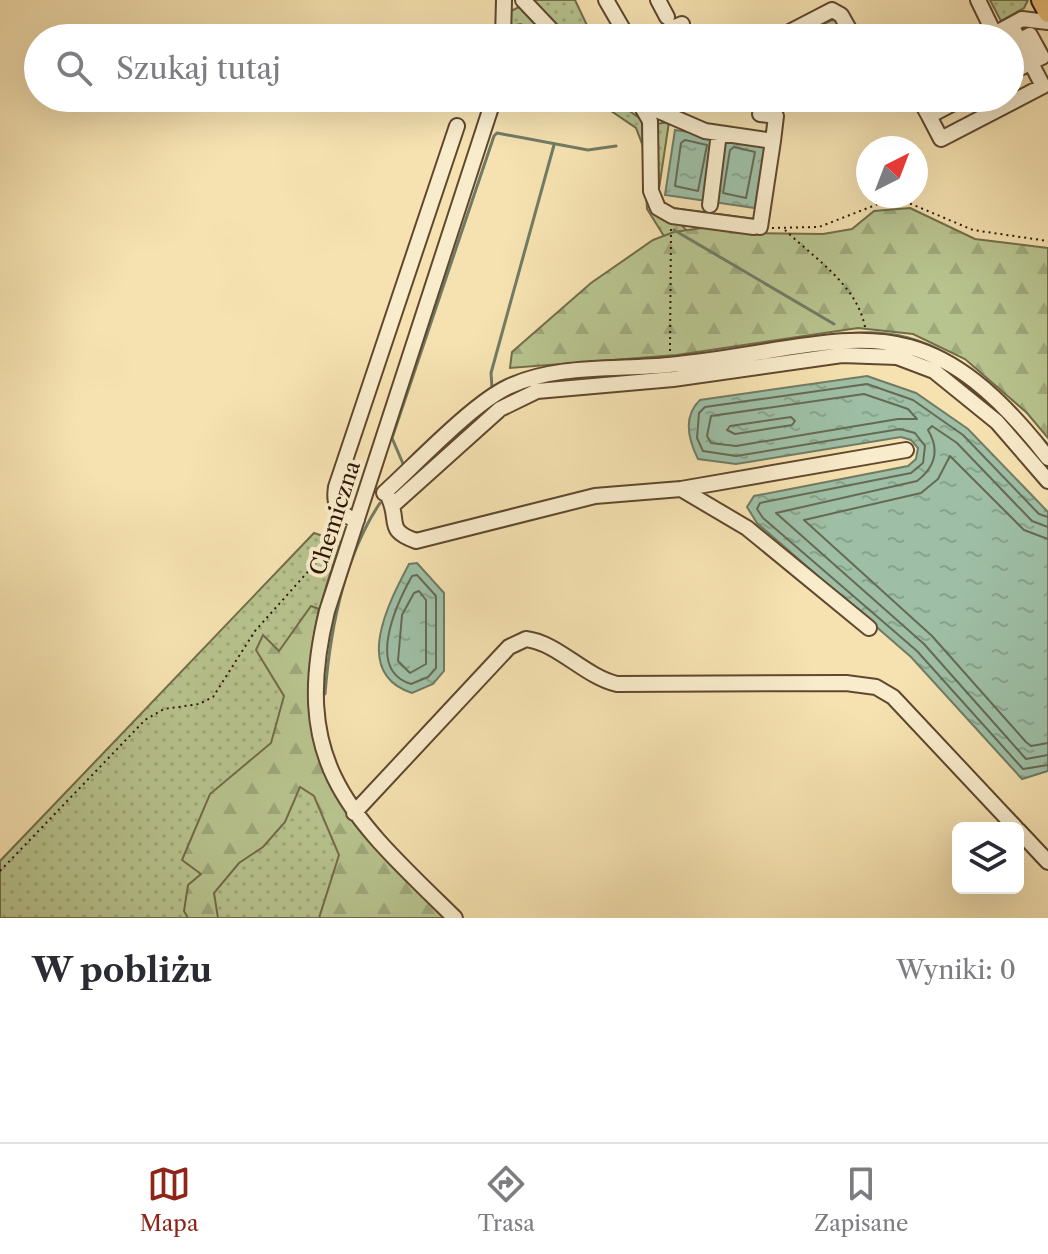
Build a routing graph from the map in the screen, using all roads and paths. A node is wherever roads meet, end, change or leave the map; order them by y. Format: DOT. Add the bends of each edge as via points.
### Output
graph roads {
  1 [pos="504,0"];
  2 [pos="523,0"];
  3 [pos="606,0"];
  4 [pos="658,0"];
  5 [pos="978,0"];
  6 [pos="1033,0"];
  7 [pos="1041,0"];
  8 [pos="1048,13"];
  9 [pos="667,17"];
  10 [pos="1016,22"];
  11 [pos="1048,22"];
  12 [pos="503,24"];
  13 [pos="546,24"];
  14 [pos="620,24"];
  15 [pos="805,24"];
  16 [pos="846,24"];
  17 [pos="987,24"];
  18 [pos="1012,24"];
  19 [pos="1024,54"];
  20 [pos="1031,63"];
  21 [pos="1024,66"];
  22 [pos="1024,96"];
  23 [pos="489,112"];
  24 [pos="643,112"];
  25 [pos="661,112"];
  26 [pos="927,112"];
  27 [pos="937,112"];
  28 [pos="993,112"];
  29 [pos="760,114"];
  30 [pos="929,116"];
  31 [pos="457,126"];
  32 [pos="719,133"];
  33 [pos="773,141"];
  34 [pos="710,205"];
  35 [pos="757,227"];
  36 [pos="671,228"];
  37 [pos="784,229"];
  38 [pos="1048,241"];
  39 [pos="865,339"];
  40 [pos="671,358"];
  41 [pos="906,450"];
  42 [pos="1048,458"];
  43 [pos="1048,481"];
  44 [pos="368,487"];
  45 [pos="681,489"];
  46 [pos="388,499"];
  47 [pos="356,523"];
  48 [pos="869,628"];
  49 [pos="354,813"];
  50 [pos="1011,822"];
  51 [pos="1024,836"];
  52 [pos="1048,862"];
  53 [pos="0,871"];
  54 [pos="455,918"];
  1 -- 12 [label="street"];
  2 -- 13 [label="street"];
  3 -- 14 [label="street"];
  4 -- 9 [label="street"];
  5 -- 17 [label="street"];
  6 -- 10 [label="street"];
  7 -- 8 [label="main road"];
  10 -- 11 [label="street"];
  10 -- 18 [label="street"];
  15 -- 16 [label="street" via="832,10"];
  19 -- 20 [label="street"];
  20 -- 21 [label="street"];
  20 -- 22 [label="street" via="1043,86"];
  23 -- 44 [label="street, Chemiczna"];
  24 -- 35 [label="street" via="650,121 651,191 658,208 672,216"];
  25 -- 32 [label="street"];
  26 -- 30 [label="street"];
  27 -- 30 [label="street"];
  28 -- 30 [label="street" via="941,139"];
  29 -- 33 [label="street" via="776,116"];
  31 -- 47 [label="street" via="336,487 337,507"];
  32 -- 33 [label="street"];
  32 -- 34 [label="street"];
  33 -- 35 [label="street"];
  35 -- 37 [label="path"];
  36 -- 40 [label="path"];
  37 -- 38 [label="path" via="819,227 891,199 973,230"];
  37 -- 39 [label="path" via="862,308"];
  39 -- 42 [label="street" via="907,343 947,361 1011,414"];
  39 -- 46 [label="street" via="524,381 491,398"];
  41 -- 45 [label="street"];
  43 -- 46 [label="street" via="997,422 934,371 897,357 842,355 673,379 537,391 500,409"];
  44 -- 46 [label="street"];
  44 -- 47 [label="street, Chemiczna"];
  45 -- 46 [label="street" via="595,496 416,541 393,526"];
  45 -- 48 [label="street" via="760,538"];
  47 -- 49 [label="street, Chemiczna" via="322,632 315,709 323,753"];
  47 -- 53 [label="path" via="285,594 232,662 213,697 164,709 145,720"];
  49 -- 50 [label="street" via="421,752 509,647 526,639 617,684 867,684 911,714"];
  49 -- 54 [label="street, Chemiczna"];
  51 -- 52 [label="street"];
}
